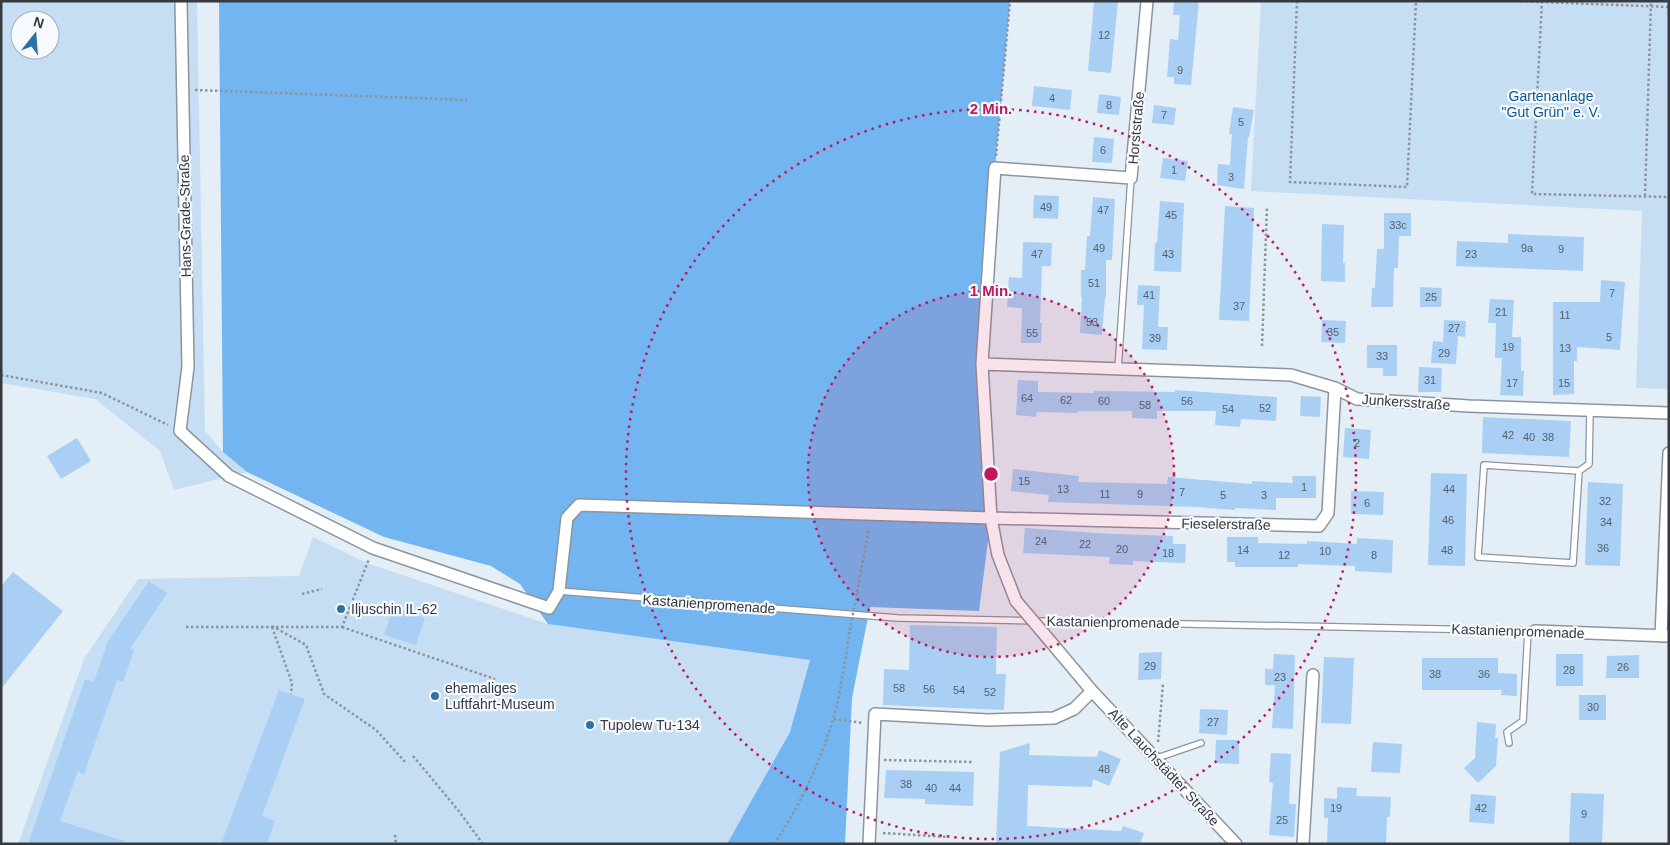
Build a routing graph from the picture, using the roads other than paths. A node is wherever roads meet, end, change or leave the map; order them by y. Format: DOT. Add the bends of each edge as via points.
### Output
graph roads {
  1 [pos="181,1"];
  2 [pos="1147,1"];
  3 [pos="995,168"];
  4 [pos="1132,178"];
  5 [pos="982,364"];
  6 [pos="1118,368"];
  7 [pos="1335,388"];
  8 [pos="1590,410"];
  9 [pos="1669,413"];
  10 [pos="1669,453"];
  11 [pos="1579,471"];
  12 [pos="991,518"];
  13 [pos="559,591"];
  14 [pos="1532,631"];
  15 [pos="1665,636"];
  16 [pos="1313,675"];
  17 [pos="1092,691"];
  18 [pos="1202,743"];
  19 [pos="1509,743"];
  20 [pos="1157,758"];
  21 [pos="869,838"];
  22 [pos="1236,844"];
  23 [pos="1303,844"];
  1 -- 13 [label="street, Hans-Grade-Straße" via="188,367 180,431 229,476 373,548 549,608"];
  2 -- 4 [label="street, Horststraße"];
  3 -- 4 [label="street, Horststraße"];
  3 -- 5 [label="street, Alte Lauchstädter Straße"];
  4 -- 6 [label="lane"];
  5 -- 6 [label="street, Junkersstraße"];
  5 -- 12 [label="street, Alte Lauchstädter Straße"];
  6 -- 7 [label="street, Junkersstraße" via="1291,375"];
  7 -- 8 [label="street, Junkersstraße" via="1357,399"];
  7 -- 12 [label="street, Fieselerstraße" via="1328,513 1319,526"];
  8 -- 9 [label="street, Junkersstraße"];
  8 -- 11 [label="lane" via="1589,464"];
  10 -- 15 [label="street"];
  11 -- 11 [label="lane" via="1573,563 1478,557 1484,465"];
  12 -- 13 [label="street" via="579,505 568,518"];
  12 -- 17 [label="street, Alte Lauchstädter Straße, bridge" via="998,555 1016,601"];
  13 -- 14 [label="lane, Kastanienpromenade" via="898,618"];
  14 -- 15 [label="street, Kastanienpromenade"];
  14 -- 19 [label="lane" via="1523,721 1507,732"];
  16 -- 23 [label="street"];
  17 -- 20 [label="street, Alte Lauchstädter Straße"];
  17 -- 21 [label="street" via="1074,709 1054,718 988,720 875,714"];
  18 -- 20 [label="lane"];
  20 -- 22 [label="street, Alte Lauchstädter Straße"];
}
